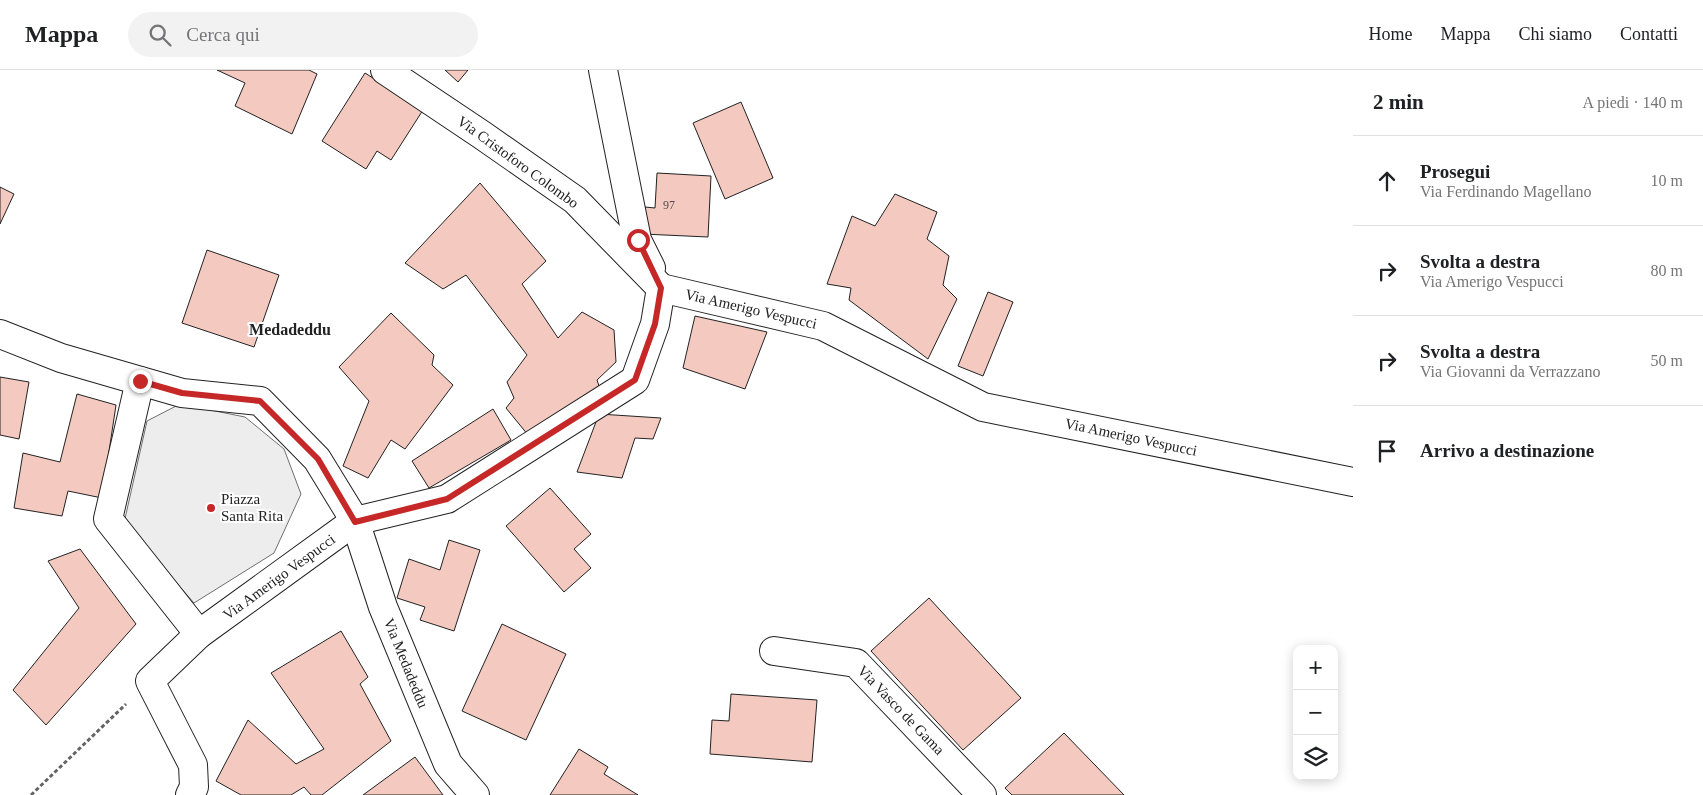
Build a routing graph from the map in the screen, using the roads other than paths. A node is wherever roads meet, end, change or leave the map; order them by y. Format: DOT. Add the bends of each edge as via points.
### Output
graph roads {
  1 [pos="386,70"];
  2 [pos="603,70"];
  3 [pos="661,288"];
  4 [pos="0,334"];
  5 [pos="140,381"];
  6 [pos="1353,482"];
  7 [pos="355,522"];
  8 [pos="199,634"];
  9 [pos="774,651"];
  10 [pos="190,795"];
  11 [pos="475,795"];
  12 [pos="982,795"];
  1 -- 3 [label="street, Via Cristoforo Colombo" via="575,200"];
  2 -- 3 [label="street" via="638,240"];
  3 -- 6 [label="street, Via Amerigo Vespucci" via="823,326 983,407"];
  3 -- 7 [label="street, Via Amerigo Vespucci" via="655,324 635,380 447,499"];
  4 -- 5 [label="street, Via Medadeddu" via="61,358"];
  5 -- 7 [label="street, Via Medadeddu" via="182,393 260,401 318,459"];
  5 -- 8 [label="street" via="108,519"];
  7 -- 8 [label="street, Via Amerigo Vespucci"];
  7 -- 11 [label="street, Via Medadeddu" via="383,607 448,764"];
  8 -- 10 [label="street, Via Amerigo Vespucci" via="150,681 193,766 194,787"];
  9 -- 12 [label="street, Via Vasco de Gama" via="856,663"];
}
